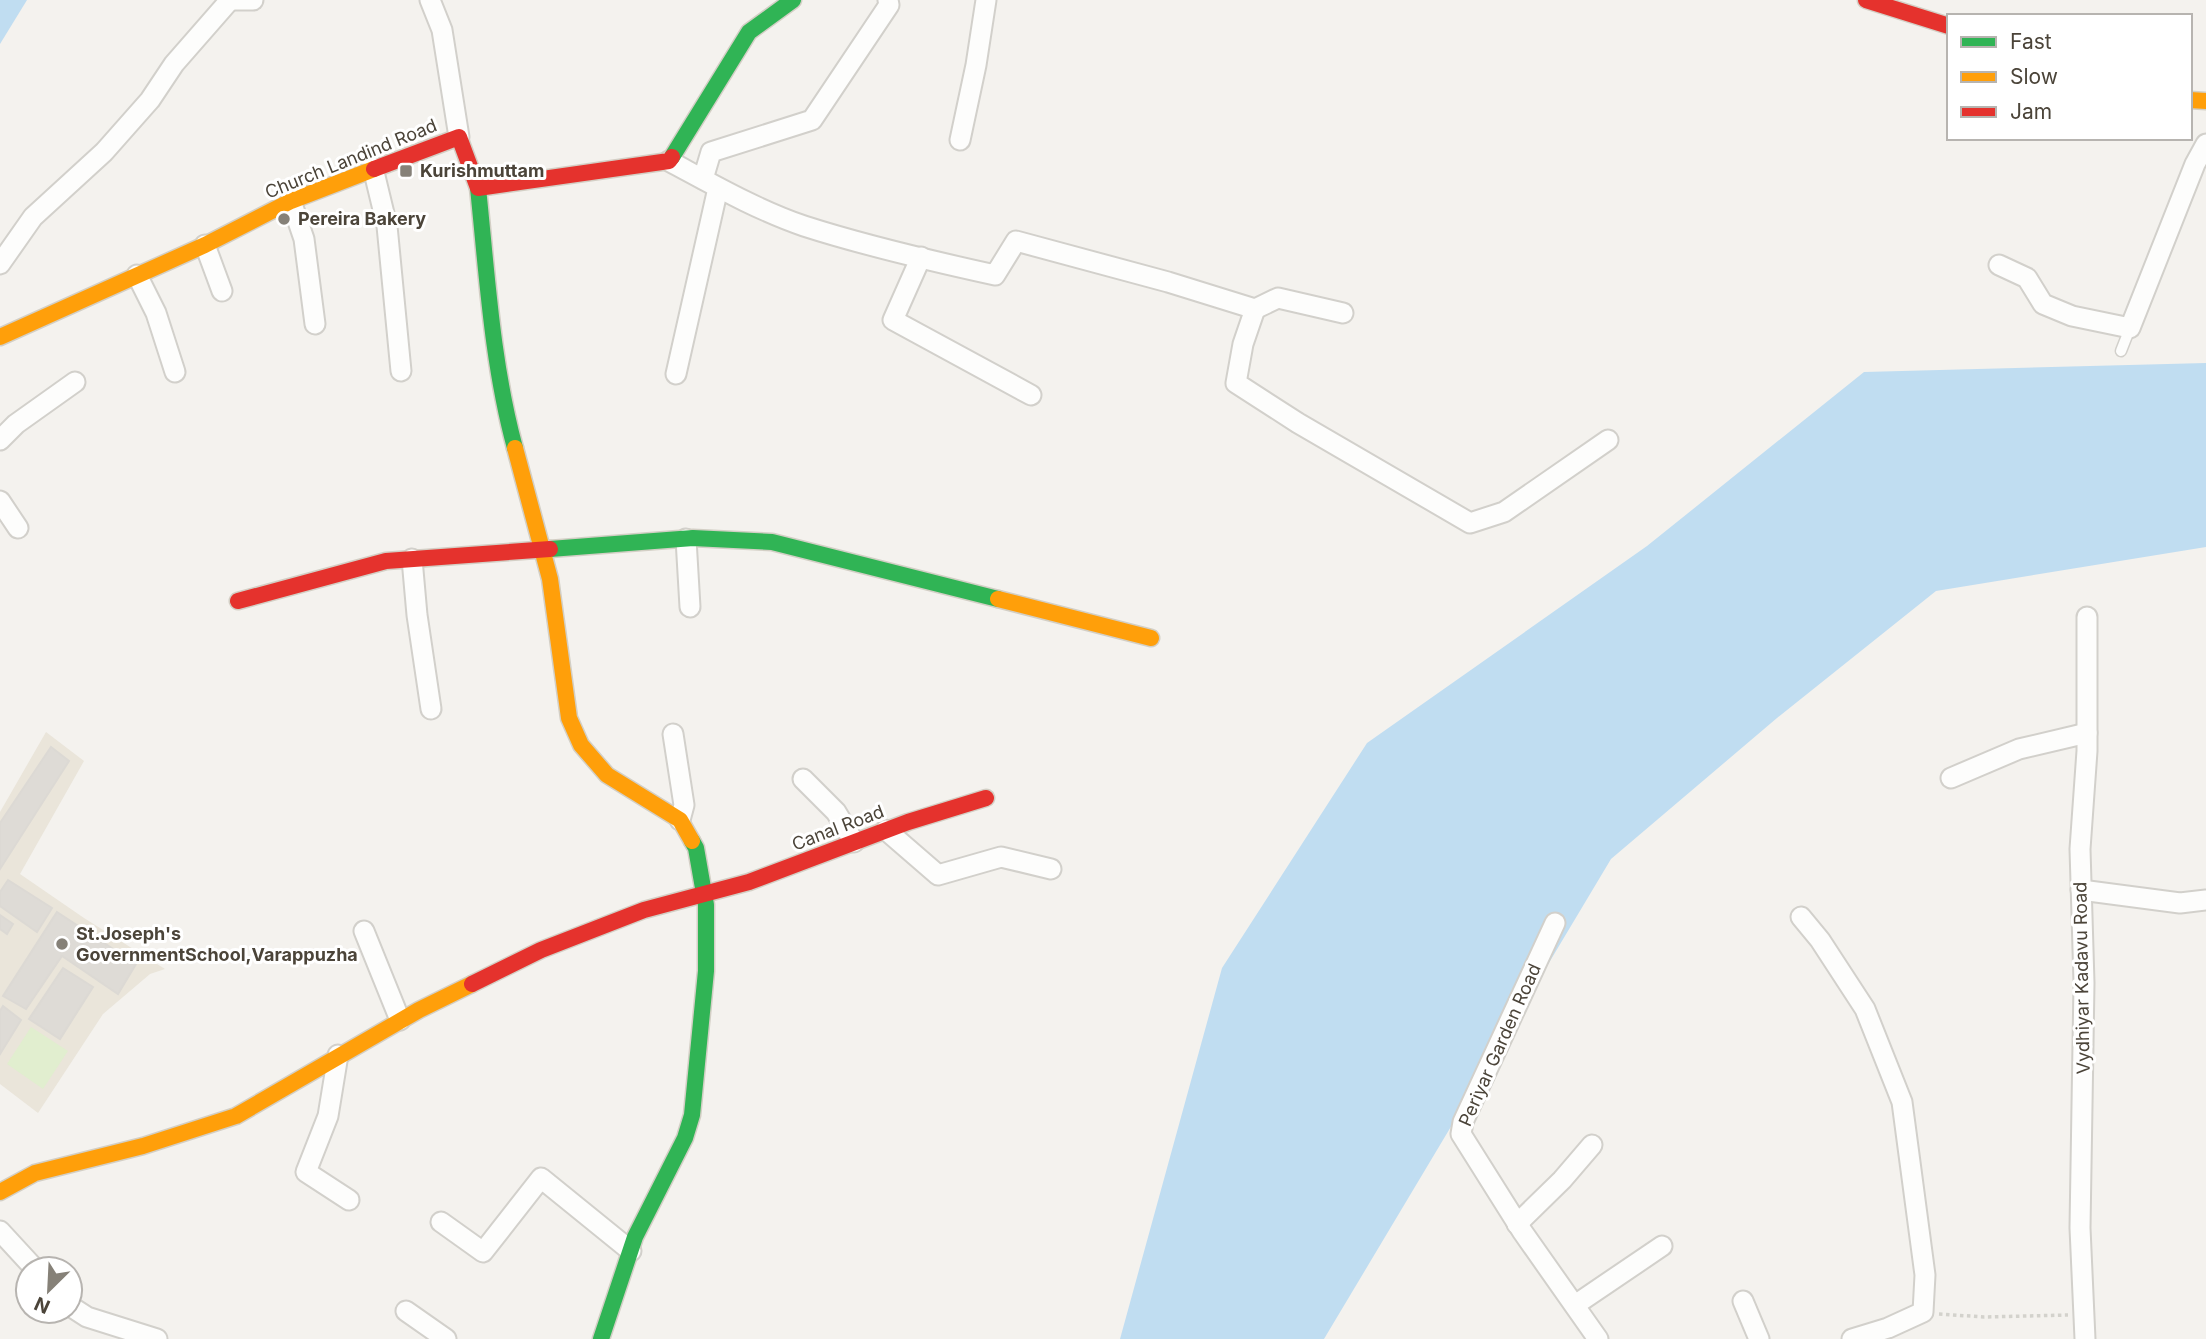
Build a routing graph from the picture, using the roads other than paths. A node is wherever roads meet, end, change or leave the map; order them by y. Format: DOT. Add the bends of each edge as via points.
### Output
graph roads {
  1 [pos="231,0"];
  2 [pos="253,0"];
  3 [pos="430,0"];
  4 [pos="793,0"];
  5 [pos="888,0"];
  6 [pos="986,0"];
  7 [pos="1866,0"];
  8 [pos="1947,25"];
  9 [pos="459,137"];
  10 [pos="960,140"];
  11 [pos="2206,144"];
  12 [pos="669,161"];
  13 [pos="373,168"];
  14 [pos="710,184"];
  15 [pos="478,188"];
  16 [pos="291,201"];
  17 [pos="205,245"];
  18 [pos="921,257"];
  19 [pos="0,264"];
  20 [pos="1999,265"];
  21 [pos="137,275"];
  22 [pos="222,291"];
  23 [pos="1255,309"];
  24 [pos="1343,313"];
  25 [pos="315,324"];
  26 [pos="2130,328"];
  27 [pos="0,337"];
  28 [pos="2121,351"];
  29 [pos="401,371"];
  30 [pos="175,372"];
  31 [pos="676,374"];
  32 [pos="75,382"];
  33 [pos="1031,395"];
  34 [pos="0,440"];
  35 [pos="1608,440"];
  36 [pos="0,500"];
  37 [pos="18,528"];
  38 [pos="686,539"];
  39 [pos="543,551"];
  40 [pos="412,559"];
  41 [pos="238,601"];
  42 [pos="690,607"];
  43 [pos="2087,617"];
  44 [pos="1151,638"];
  45 [pos="430,709"];
  46 [pos="2087,733"];
  47 [pos="673,734"];
  48 [pos="1951,778"];
  49 [pos="803,779"];
  50 [pos="986,798"];
  51 [pos="680,820"];
  52 [pos="887,830"];
  53 [pos="854,842"];
  54 [pos="1051,869"];
  55 [pos="2081,890"];
  56 [pos="704,894"];
  57 [pos="2206,900"];
  58 [pos="1801,917"];
  59 [pos="1555,923"];
  60 [pos="364,931"];
  61 [pos="400,1020"];
  62 [pos="338,1055"];
  63 [pos="1592,1145"];
  64 [pos="0,1192"];
  65 [pos="349,1200"];
  66 [pos="441,1222"];
  67 [pos="1517,1224"];
  68 [pos="0,1231"];
  69 [pos="1662,1246"];
  70 [pos="631,1251"];
  71 [pos="22,1255"];
  72 [pos="1744,1301"];
  73 [pos="1575,1305"];
  74 [pos="406,1311"];
  75 [pos="84,1315"];
  76 [pos="147,1337"];
  77 [pos="446,1339"];
  78 [pos="601,1339"];
  79 [pos="1598,1339"];
  80 [pos="1759,1339"];
  81 [pos="1853,1339"];
  82 [pos="2085,1339"];
  1 -- 2 [label="street"];
  1 -- 19 [label="street" via="104,152 33,217"];
  3 -- 9 [label="street" via="442,30"];
  4 -- 12 [label="street" via="749,32"];
  5 -- 14 [label="street" via="889,5 812,120 711,152"];
  6 -- 10 [label="street"];
  7 -- 8 [label="street"];
  9 -- 13 [label="street, Church Landind Road"];
  9 -- 15 [label="street, Church Landind Road"];
  11 -- 26 [label="street"];
  12 -- 14 [label="street"];
  12 -- 15 [label="street"];
  13 -- 16 [label="street, Church Landind Road"];
  13 -- 29 [label="street" via="387,226"];
  14 -- 18 [label="street" via="802,225"];
  14 -- 31 [label="street"];
  15 -- 39 [label="street, Church Landind Road" via="506,415"];
  16 -- 17 [label="street, Church Landind Road"];
  16 -- 25 [label="street" via="304,239"];
  17 -- 21 [label="street, Church Landind Road"];
  17 -- 22 [label="street"];
  18 -- 23 [label="street" via="995,275 1016,241"];
  18 -- 33 [label="street" via="893,320"];
  20 -- 26 [label="street" via="2027,278 2043,304"];
  21 -- 27 [label="street, Church Landind Road"];
  21 -- 30 [label="street" via="156,313"];
  23 -- 24 [label="street" via="1278,298"];
  23 -- 35 [label="street" via="1236,383 1470,523 1504,512"];
  26 -- 28 [label="lane"];
  32 -- 34 [label="street"];
  36 -- 37 [label="street"];
  38 -- 39 [label="street"];
  38 -- 42 [label="street"];
  38 -- 44 [label="street" via="772,542"];
  39 -- 40 [label="street"];
  39 -- 51 [label="street, Church Landind Road" via="569,718 581,745 607,775"];
  40 -- 41 [label="street" via="386,561"];
  40 -- 45 [label="street"];
  43 -- 46 [label="street, Vydhiyar Kadavu Road"];
  46 -- 48 [label="street" via="2019,750"];
  46 -- 55 [label="street, Vydhiyar Kadavu Road"];
  47 -- 51 [label="street" via="684,805"];
  49 -- 53 [label="street" via="836,812"];
  50 -- 52 [label="street, Canal Road"];
  51 -- 56 [label="street" via="696,848"];
  52 -- 53 [label="street, Canal Road"];
  52 -- 54 [label="street" via="938,875 1000,857"];
  53 -- 56 [label="street, Canal Road"];
  55 -- 57 [label="street" via="2180,903"];
  55 -- 82 [label="street, Vydhiyar Kadavu Road" via="2080,1228"];
  56 -- 61 [label="street, Canal Road" via="644,910 541,950"];
  56 -- 70 [label="street" via="706,971 692,1115"];
  58 -- 81 [label="street" via="1865,1009 1902,1102 1925,1275 1923,1312"];
  59 -- 67 [label="street, Periyar Garden Road" via="1461,1134"];
  60 -- 61 [label="street"];
  61 -- 62 [label="street, Canal Road"];
  62 -- 64 [label="street, Canal Road" via="236,1116 36,1173"];
  62 -- 65 [label="street" via="328,1116 306,1172"];
  63 -- 67 [label="street"];
  66 -- 70 [label="street" via="483,1252 541,1178"];
  67 -- 73 [label="street, Periyar Garden Road"];
  68 -- 71 [label="street"];
  69 -- 73 [label="street"];
  70 -- 78 [label="street"];
  72 -- 80 [label="street"];
  73 -- 79 [label="street, Periyar Garden Road"];
  74 -- 77 [label="street"];
  75 -- 76 [label="street"];
}
